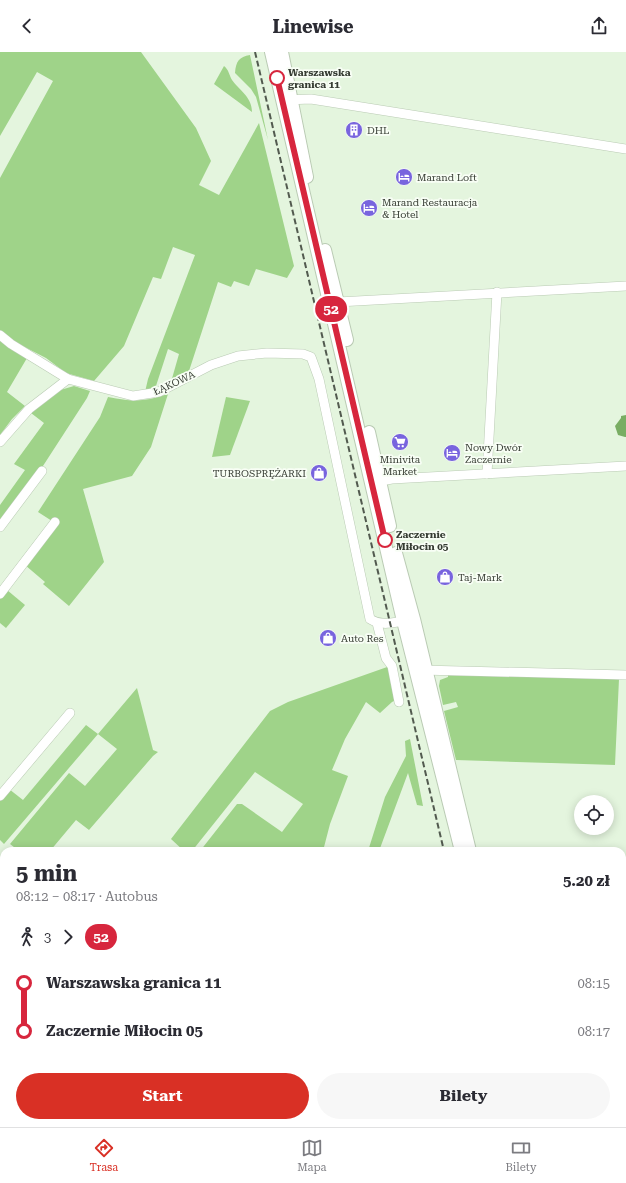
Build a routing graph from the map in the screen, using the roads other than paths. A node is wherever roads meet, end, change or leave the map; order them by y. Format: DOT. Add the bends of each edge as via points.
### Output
graph roads {
  1 [pos="271,52"];
  2 [pos="282,52"];
  3 [pos="287,100"];
  4 [pos="626,149"];
  5 [pos="626,286"];
  6 [pos="497,292"];
  7 [pos="338,302"];
  8 [pos="0,335"];
  9 [pos="346,352"];
  10 [pos="68,379"];
  11 [pos="0,442"];
  12 [pos="626,466"];
  13 [pos="42,470"];
  14 [pos="487,474"];
  15 [pos="376,482"];
  16 [pos="54,522"];
  17 [pos="0,527"];
  18 [pos="0,594"];
  19 [pos="403,621"];
  20 [pos="377,623"];
  21 [pos="421,670"];
  22 [pos="626,675"];
  23 [pos="400,702"];
  24 [pos="70,713"];
  25 [pos="0,796"];
  26 [pos="460,831"];
  27 [pos="461,847"];
  28 [pos="468,847"];
  1 -- 3 [label="main road"];
  2 -- 3 [label="main road"];
  3 -- 4 [label="street" via="311,100"];
  3 -- 7 [label="main road"];
  3 -- 9 [label="main road"];
  5 -- 6 [label="street"];
  6 -- 7 [label="street"];
  6 -- 14 [label="street"];
  7 -- 9 [label="main road"];
  8 -- 10 [label="street, ŁĄKOWA"];
  9 -- 15 [label="main road"];
  10 -- 11 [label="street" via="29,409"];
  10 -- 20 [label="street, ŁĄKOWA" via="133,396 147,395 159,392 211,365 238,356 267,353 303,354 311,357 319,379 370,619"];
  12 -- 14 [label="street"];
  13 -- 17 [label="street"];
  14 -- 15 [label="street"];
  15 -- 19 [label="main road"];
  15 -- 21 [label="main road" via="396,551"];
  16 -- 18 [label="street"];
  19 -- 20 [label="street"];
  19 -- 21 [label="main road"];
  20 -- 23 [label="street" via="386,658 392,666"];
  21 -- 22 [label="street"];
  21 -- 26 [label="main road"];
  24 -- 25 [label="street"];
  26 -- 27 [label="main road"];
  26 -- 28 [label="main road"];
}
